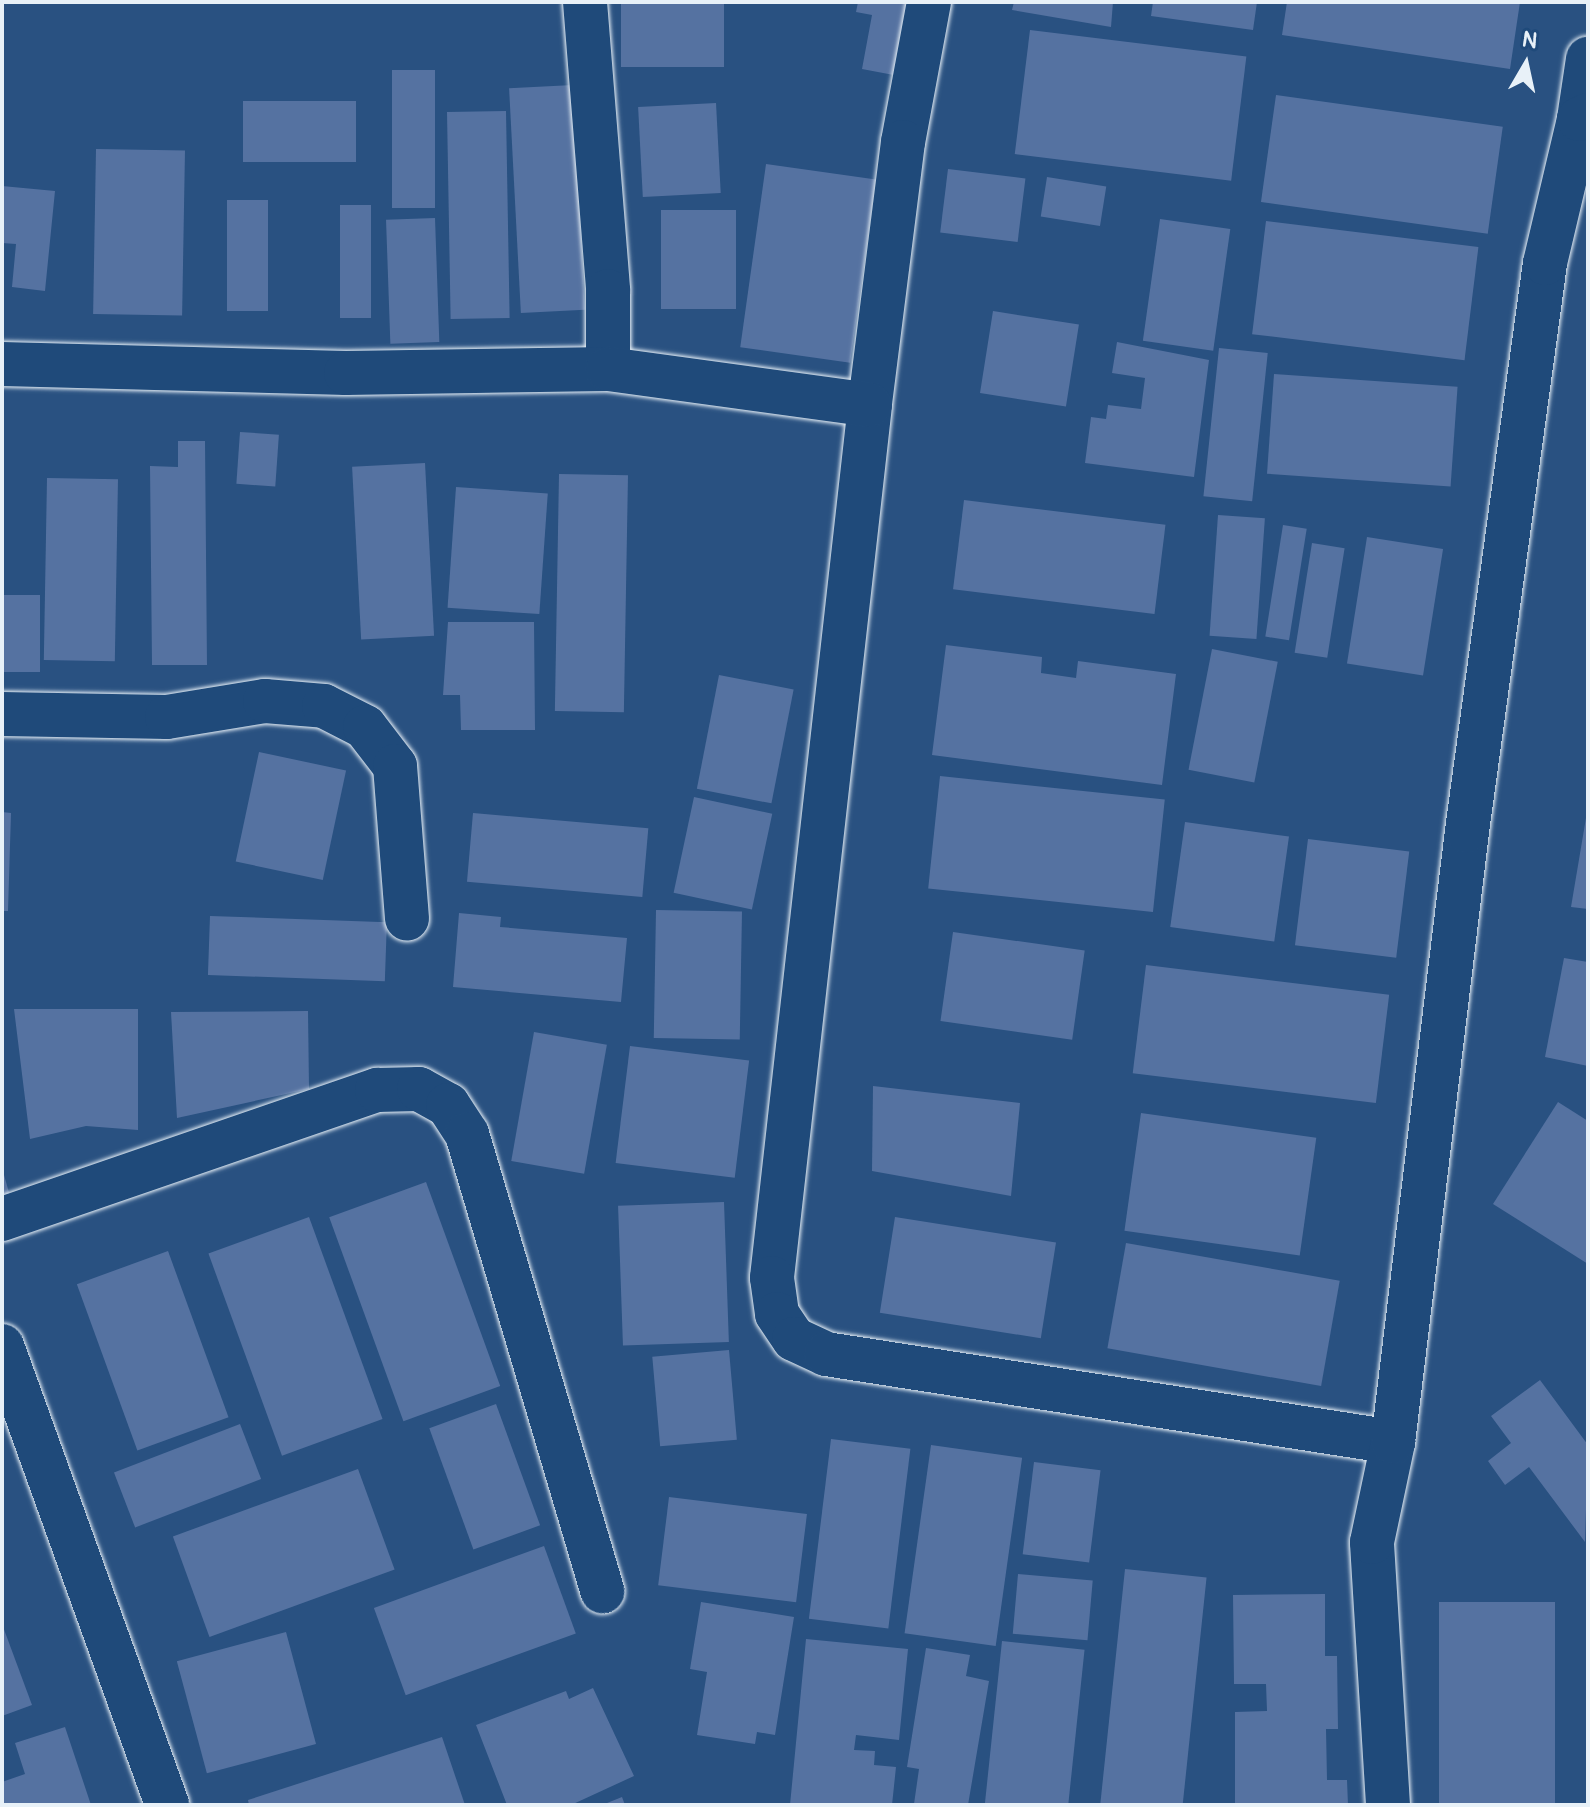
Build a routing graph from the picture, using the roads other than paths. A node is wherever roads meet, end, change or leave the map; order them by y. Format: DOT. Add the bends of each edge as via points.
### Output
graph roads {
  1 [pos="585,2"];
  2 [pos="929,2"];
  3 [pos="1588,59"];
  4 [pos="1584,117"];
  5 [pos="2,364"];
  6 [pos="608,369"];
  7 [pos="870,405"];
  8 [pos="2,714"];
  9 [pos="407,919"];
  10 [pos="2,1219"];
  11 [pos="2,1346"];
  12 [pos="1393,1442"];
  13 [pos="602,1591"];
  14 [pos="167,1805"];
  15 [pos="1388,1805"];
  1 -- 6 [label="street" via="608,291"];
  2 -- 7 [label="street" via="903,142"];
  3 -- 4 [label="street"];
  4 -- 12 [label="street" via="1545,263 1469,815"];
  5 -- 6 [label="street" via="346,373"];
  6 -- 7 [label="street"];
  7 -- 12 [label="street" via="772,1278 777,1314 794,1339 826,1354"];
  8 -- 9 [label="street" via="167,717 265,701 324,706 365,727 395,766"];
  10 -- 13 [label="street" via="377,1090 419,1089 448,1105 467,1134"];
  11 -- 14 [label="street"];
  12 -- 15 [label="street" via="1372,1553"];
}
